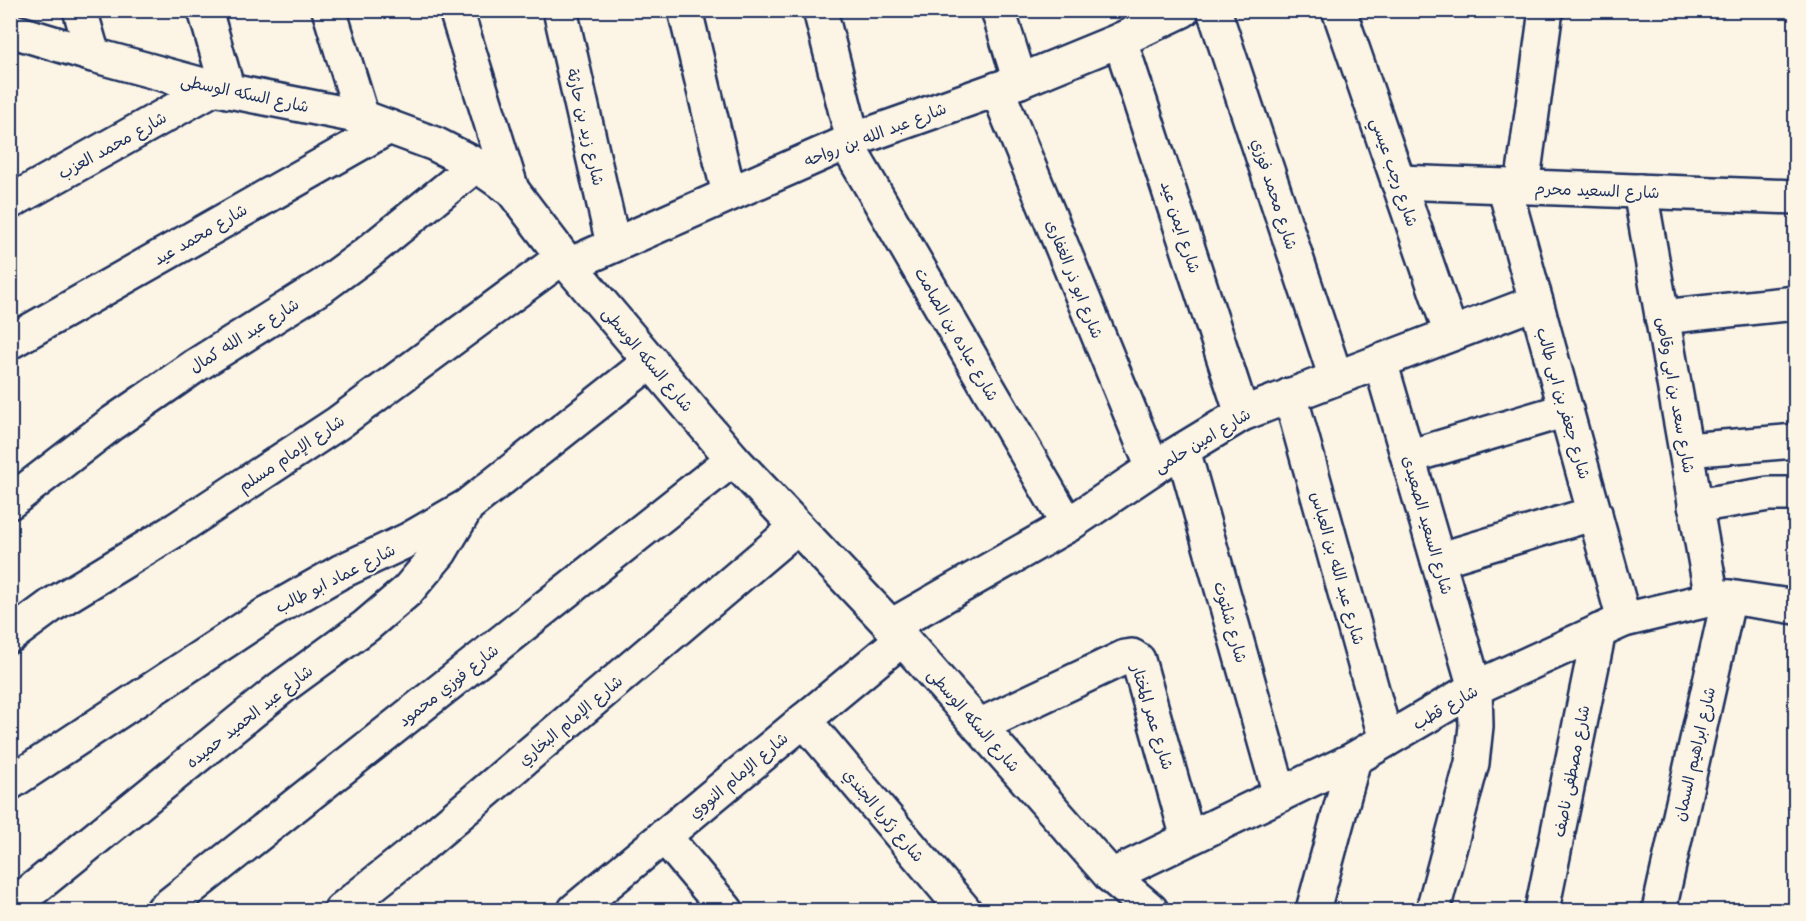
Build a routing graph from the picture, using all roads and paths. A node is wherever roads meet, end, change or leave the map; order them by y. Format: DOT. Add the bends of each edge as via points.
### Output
graph roads {
  1 [pos="80,10"];
  2 [pos="204,10"];
  3 [pos="329,10"];
  4 [pos="456,10"];
  5 [pos="560,10"];
  6 [pos="685,10"];
  7 [pos="820,10"];
  8 [pos="998,10"];
  9 [pos="1183,10"];
  10 [pos="1214,10"];
  11 [pos="1340,10"];
  12 [pos="1546,10"];
  13 [pos="12,32"];
  14 [pos="1120,40"];
  15 [pos="93,55"];
  16 [pos="1009,85"];
  17 [pos="221,90"];
  18 [pos="375,122"];
  19 [pos="850,141"];
  20 [pos="476,165"];
  21 [pos="1398,182"];
  22 [pos="1513,187"];
  23 [pos="512,190"];
  24 [pos="1640,191"];
  25 [pos="729,194"];
  26 [pos="1796,197"];
  27 [pos="10,202"];
  28 [pos="614,244"];
  29 [pos="566,261"];
  30 [pos="1536,302"];
  31 [pos="1796,303"];
  32 [pos="1662,317"];
  33 [pos="1450,334"];
  34 [pos="10,342"];
  35 [pos="651,361"];
  36 [pos="1380,361"];
  37 [pos="1336,378"];
  38 [pos="1290,395"];
  39 [pos="1566,410"];
  40 [pos="1242,414"];
  41 [pos="1796,441"];
  42 [pos="1183,450"];
  43 [pos="1686,450"];
  44 [pos="1408,457"];
  45 [pos="733,459"];
  46 [pos="1154,468"];
  47 [pos="1796,494"];
  48 [pos="10,502"];
  49 [pos="467,506"];
  50 [pos="1695,506"];
  51 [pos="1595,513"];
  52 [pos="1068,525"];
  53 [pos="797,527"];
  54 [pos="1438,560"];
  55 [pos="1720,598"];
  56 [pos="1796,607"];
  57 [pos="1611,626"];
  58 [pos="897,632"];
  59 [pos="10,636"];
  60 [pos="1475,688"];
  61 [pos="804,720"];
  62 [pos="979,726"];
  63 [pos="1386,740"];
  64 [pos="1354,759"];
  65 [pos="10,783"];
  66 [pos="1280,795"];
  67 [pos="664,836"];
  68 [pos="1188,838"];
  69 [pos="1111,876"];
  70 [pos="595,904"];
  71 [pos="10,908"];
  72 [pos="163,910"];
  73 [pos="341,910"];
  74 [pos="726,910"];
  75 [pos="964,910"];
  76 [pos="1151,910"];
  77 [pos="1313,910"];
  78 [pos="1433,910"];
  79 [pos="1542,910"];
  80 [pos="1659,910"];
  1 -- 15 [label="street"];
  2 -- 17 [label="street"];
  3 -- 18 [label="street"];
  4 -- 23 [label="street"];
  5 -- 28 [label="street, شارع زيد بن حارثة"];
  6 -- 25 [label="street"];
  7 -- 19 [label="street, شارع عباده بن الصامت"];
  8 -- 16 [label="street, شارع ابو ذر الغفارى"];
  9 -- 14 [label="street, شارع عبد الله بن رواحه"];
  10 -- 37 [label="street, شارع محمد فوزي"];
  11 -- 21 [label="street, شارع رجب عيسي"];
  12 -- 22 [label="street"];
  13 -- 15 [label="street, شارع السكه الوسطى"];
  14 -- 16 [label="street, شارع عبد الله بن رواحه"];
  14 -- 40 [label="street, شارع ايمن عيد"];
  15 -- 17 [label="street, شارع السكه الوسطى"];
  16 -- 19 [label="street, شارع عبد الله بن رواحه"];
  16 -- 46 [label="street, شارع ابو ذر الغفارى"];
  17 -- 18 [label="street, شارع السكه الوسطى"];
  17 -- 27 [label="street, شارع محمد العزب"];
  18 -- 20 [label="street, شارع السكه الوسطى" via="435,144"];
  18 -- 34 [label="street, شارع محمد عيد"];
  19 -- 25 [label="street, شارع عبد الله بن رواحه"];
  19 -- 52 [label="street, شارع عباده بن الصامت"];
  20 -- 23 [label="street, شارع السكه الوسطى"];
  20 -- 48 [label="street, شارع عبد الله كمال" via="324,285 195,366"];
  21 -- 22 [label="street, شارع السعيد محرم"];
  21 -- 33 [label="street, شارع رجب عيسي"];
  22 -- 24 [label="street, شارع السعيد محرم"];
  22 -- 30 [label="street, شارع جعفر بن ابى طالب"];
  23 -- 29 [label="street, شارع السكه الوسطى"];
  24 -- 26 [label="street, شارع السعيد محرم"];
  24 -- 32 [label="street, شارع سعد بن ابى وقاص"];
  25 -- 28 [label="street, شارع عبد الله بن رواحه"];
  28 -- 29 [label="street, شارع عبد الله بن رواحه"];
  29 -- 35 [label="street, شارع السكه الوسطى"];
  29 -- 59 [label="street, شارع الإمام مسلم" via="338,423 52,605"];
  30 -- 33 [label="street, شارع امين حلمى"];
  30 -- 39 [label="street, شارع جعفر بن ابى طالب"];
  31 -- 32 [label="street"];
  32 -- 43 [label="street, شارع سعد بن ابى وقاص"];
  33 -- 36 [label="street, شارع امين حلمى"];
  35 -- 45 [label="street, شارع السكه الوسطى"];
  35 -- 49 [label="street, شارع عماد ابو طالب"];
  36 -- 37 [label="street, شارع امين حلمى"];
  36 -- 44 [label="street, شارع السعيد الصعيدى"];
  37 -- 38 [label="street, شارع امين حلمى"];
  38 -- 40 [label="street, شارع امين حلمى"];
  38 -- 63 [label="street, شارع عبد الله بن العباس"];
  39 -- 44 [label="street"];
  39 -- 51 [label="street, شارع جعفر بن ابى طالب"];
  40 -- 42 [label="street, شارع امين حلمى"];
  41 -- 43 [label="street"];
  42 -- 46 [label="street, شارع امين حلمى"];
  42 -- 66 [label="street, شارع شلتوت"];
  43 -- 50 [label="street, شارع سعد بن ابى وقاص"];
  44 -- 54 [label="street, شارع السعيد الصعيدى"];
  45 -- 53 [label="street, شارع السكه الوسطى"];
  45 -- 72 [label="street, شارع فوزي محمود"];
  46 -- 52 [label="street, شارع امين حلمى"];
  47 -- 50 [label="street"];
  49 -- 65 [label="street, شارع عماد ابو طالب" via="268,613"];
  49 -- 71 [label="street, شارع عبد الحميد حميده" via="440,552 406,591"];
  50 -- 55 [label="street, شارع سعد بن ابى وقاص"];
  51 -- 54 [label="street"];
  51 -- 57 [label="street, شارع جعفر بن ابى طالب"];
  52 -- 58 [label="street, شارع امين حلمى"];
  53 -- 58 [label="street, شارع السكه الوسطى"];
  53 -- 73 [label="street, شارع الإمام البخاري"];
  54 -- 60 [label="street, شارع السعيد الصعيدى"];
  55 -- 56 [label="street, شارع قطب"];
  55 -- 57 [label="street, شارع قطب"];
  55 -- 80 [label="street, شارع ابراهيم السمان"];
  57 -- 60 [label="street, شارع قطب"];
  57 -- 79 [label="street, شارع مصطفى ناصف"];
  58 -- 61 [label="street, شارع الإمام النووي"];
  58 -- 62 [label="street, شارع السكه الوسطى"];
  60 -- 63 [label="street, شارع قطب"];
  60 -- 78 [label="street, شارع السعيد الصعيدى" via="1472,764"];
  61 -- 67 [label="street, شارع الإمام النووي"];
  61 -- 75 [label="street, شارع زكريا الجندي"];
  62 -- 68 [label="street, شارع عمر المختار" via="1132,656 1138,660"];
  62 -- 69 [label="street, شارع السكه الوسطى"];
  63 -- 64 [label="street, شارع قطب"];
  64 -- 66 [label="street, شارع قطب"];
  64 -- 77 [label="street"];
  66 -- 68 [label="street, شارع قطب"];
  67 -- 70 [label="street, شارع الإمام النووي"];
  67 -- 74 [label="street"];
  68 -- 69 [label="street, شارع قطب"];
  69 -- 76 [label="street, شارع السكه الوسطى"];
}
